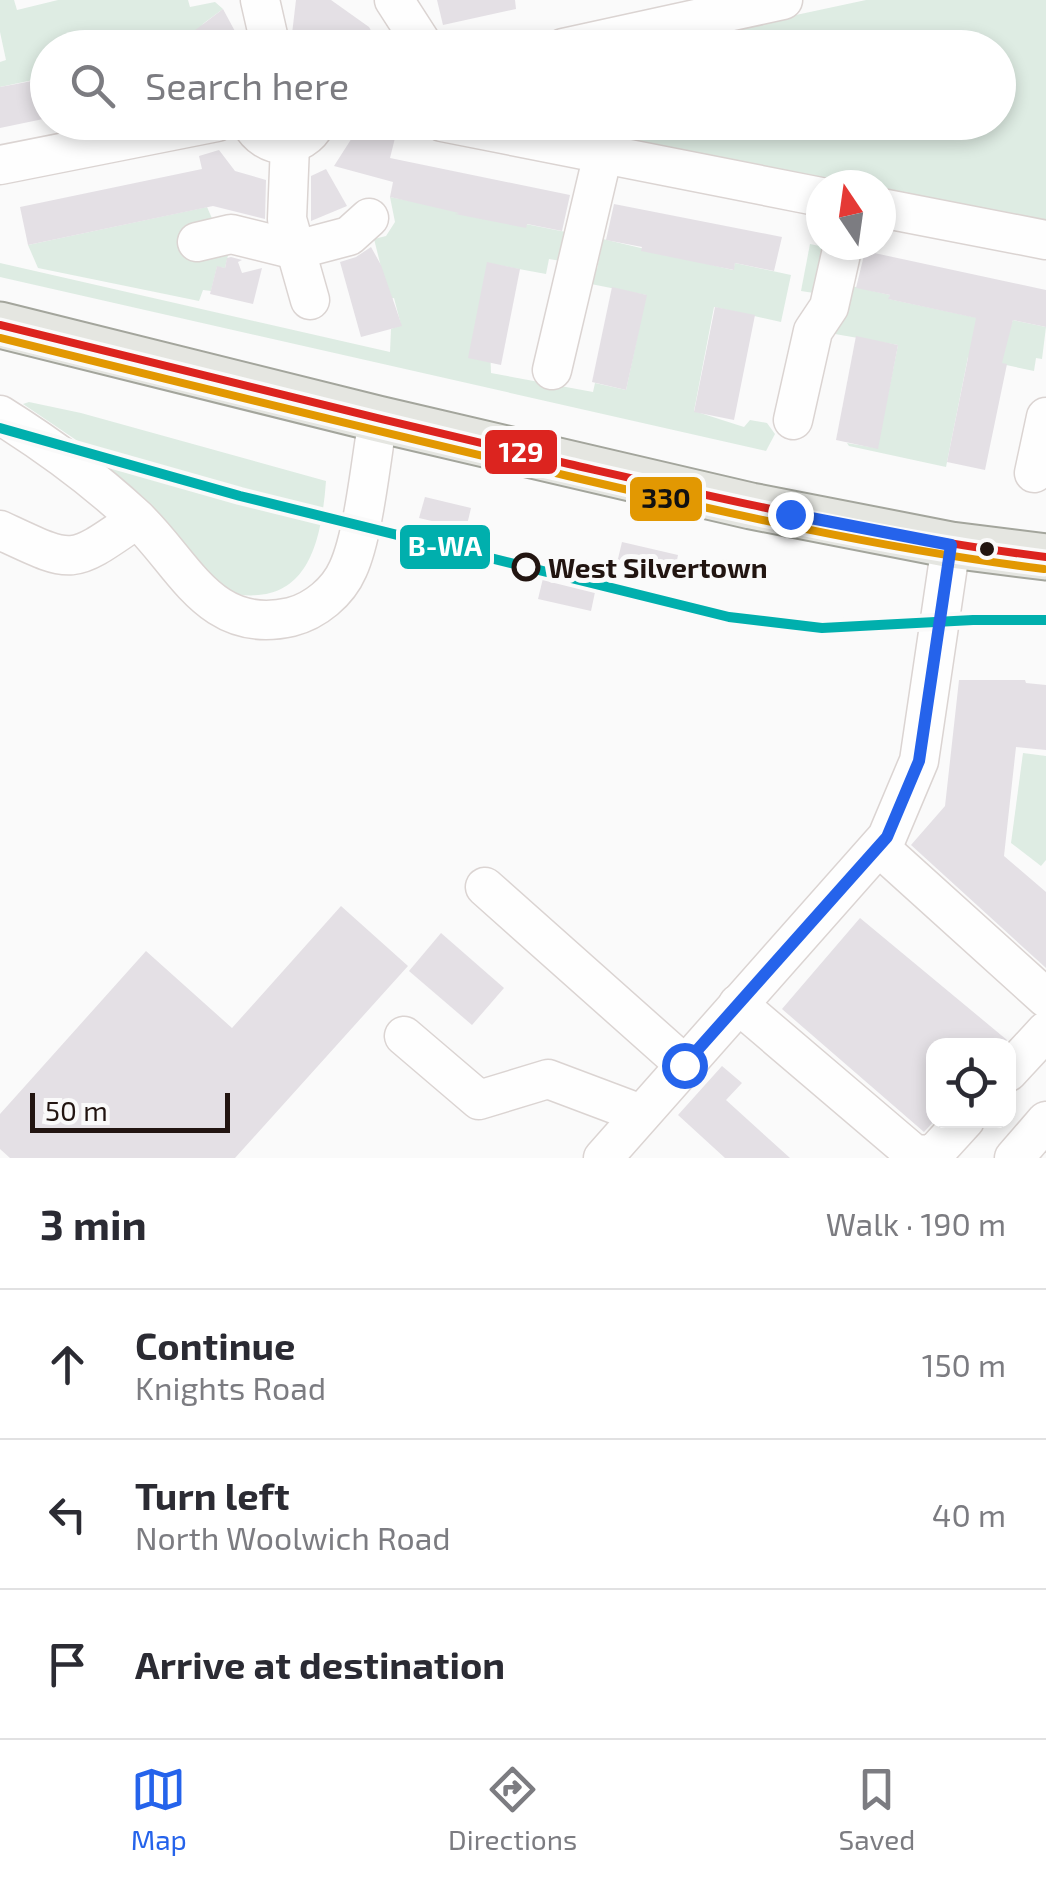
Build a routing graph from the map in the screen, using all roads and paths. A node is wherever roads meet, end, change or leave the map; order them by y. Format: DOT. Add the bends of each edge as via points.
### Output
graph roads {
  1 [pos="260,0"];
  2 [pos="394,0"];
  3 [pos="764,2"];
  4 [pos="267,30"];
  5 [pos="413,30"];
  6 [pos="642,30"];
  7 [pos="129,140"];
  8 [pos="302,140"];
  9 [pos="544,140"];
  10 [pos="603,154"];
  11 [pos="1,166"];
  12 [pos="806,193"];
  13 [pos="896,211"];
  14 [pos="369,218"];
  15 [pos="1046,240"];
  16 [pos="197,242"];
  17 [pos="296,250"];
  18 [pos="840,260"];
  19 [pos="310,300"];
  20 [pos="0,324"];
  21 [pos="552,370"];
  22 [pos="0,414"];
  23 [pos="1046,417"];
  24 [pos="378,419"];
  25 [pos="793,420"];
  26 [pos="1034,472"];
  27 [pos="137,519"];
  28 [pos="0,530"];
  29 [pos="951,545"];
  30 [pos="1046,558"];
  31 [pos="878,846"];
  32 [pos="485,887"];
  33 [pos="1046,998"];
  34 [pos="738,1004"];
  35 [pos="1046,1032"];
  36 [pos="404,1036"];
  37 [pos="1016,1064"];
  38 [pos="684,1065"];
  39 [pos="642,1114"];
  40 [pos="1046,1122"];
  41 [pos="957,1128"];
  42 [pos="606,1157"];
  43 [pos="1014,1158"];
  1 -- 4 [label="street"];
  2 -- 5 [label="street"];
  3 -- 6 [label="street"];
  7 -- 11 [label="street"];
  8 -- 17 [label="street" via="287,219"];
  9 -- 10 [label="street"];
  10 -- 12 [label="street"];
  10 -- 21 [label="street"];
  13 -- 15 [label="street"];
  14 -- 17 [label="street" via="348,236"];
  16 -- 17 [label="street" via="231,234"];
  17 -- 19 [label="street"];
  18 -- 25 [label="street" via="830,307 813,331"];
  20 -- 24 [label="main road"];
  22 -- 27 [label="street" via="52,447"];
  23 -- 26 [label="street"];
  24 -- 27 [label="street" via="350,566 333,592 300,615 275,621 225,610 197,591"];
  24 -- 29 [label="main road"];
  27 -- 28 [label="street" via="78,556 56,556"];
  29 -- 30 [label="main road"];
  29 -- 31 [label="street" via="919,761"];
  31 -- 33 [label="street"];
  31 -- 34 [label="street"];
  32 -- 38 [label="street"];
  34 -- 38 [label="street"];
  34 -- 41 [label="street" via="914,1154 934,1154"];
  35 -- 37 [label="street"];
  36 -- 39 [label="street" via="479,1100 548,1079"];
  38 -- 39 [label="street"];
  39 -- 42 [label="street"];
  40 -- 43 [label="street"];
}
